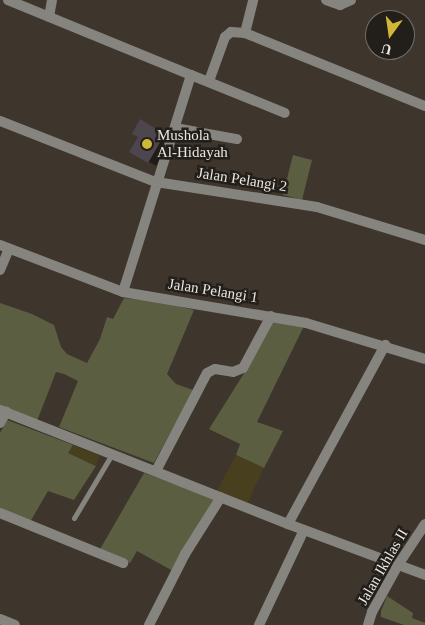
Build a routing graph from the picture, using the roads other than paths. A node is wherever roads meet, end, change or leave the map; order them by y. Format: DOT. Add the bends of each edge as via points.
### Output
graph roads {
  1 [pos="8,0"];
  2 [pos="52,0"];
  3 [pos="252,0"];
  4 [pos="326,0"];
  5 [pos="351,0"];
  6 [pos="49,17"];
  7 [pos="245,33"];
  8 [pos="191,75"];
  9 [pos="209,81"];
  10 [pos="425,106"];
  11 [pos="285,113"];
  12 [pos="0,121"];
  13 [pos="174,128"];
  14 [pos="237,139"];
  15 [pos="156,182"];
  16 [pos="425,240"];
  17 [pos="5,247"];
  18 [pos="0,270"];
  19 [pos="123,292"];
  20 [pos="271,316"];
  21 [pos="385,345"];
  22 [pos="425,359"];
  23 [pos="3,411"];
  24 [pos="0,423"];
  25 [pos="112,454"];
  26 [pos="156,471"];
  27 [pos="221,497"];
  28 [pos="0,513"];
  29 [pos="74,518"];
  30 [pos="288,524"];
  31 [pos="425,524"];
  32 [pos="304,530"];
  33 [pos="123,563"];
  34 [pos="398,565"];
  35 [pos="425,575"];
  36 [pos="0,619"];
  37 [pos="15,625"];
  38 [pos="149,625"];
  39 [pos="260,625"];
  40 [pos="368,625"];
  1 -- 6 [label="street"];
  2 -- 6 [label="street"];
  3 -- 7 [label="street"];
  4 -- 5 [label="street" via="340,5"];
  6 -- 8 [label="street"];
  7 -- 9 [label="street" via="232,32 225,37"];
  7 -- 10 [label="street"];
  8 -- 9 [label="street"];
  8 -- 13 [label="street"];
  9 -- 11 [label="street"];
  12 -- 15 [label="street, Jalan Pelangi 2"];
  13 -- 14 [label="street"];
  13 -- 15 [label="street"];
  15 -- 16 [label="street, Jalan Pelangi 2" via="317,207"];
  15 -- 19 [label="street"];
  17 -- 18 [label="street"];
  17 -- 19 [label="street, Jalan Pelangi 1"];
  19 -- 20 [label="street, Jalan Pelangi 1"];
  20 -- 21 [label="street, Jalan Pelangi 1"];
  20 -- 26 [label="street" via="243,368 233,372 215,368 207,373"];
  21 -- 22 [label="street, Jalan Pelangi 1"];
  21 -- 30 [label="street"];
  23 -- 24 [label="street"];
  23 -- 25 [label="street"];
  25 -- 26 [label="street"];
  25 -- 29 [label="lane"];
  26 -- 27 [label="street"];
  27 -- 30 [label="street"];
  27 -- 38 [label="street" via="185,554"];
  28 -- 33 [label="street"];
  30 -- 32 [label="street"];
  31 -- 34 [label="street, Jalan Ikhlas II"];
  32 -- 34 [label="street"];
  32 -- 39 [label="street"];
  34 -- 35 [label="street"];
  34 -- 40 [label="street, Jalan Ikhlas II"];
  36 -- 37 [label="street"];
}
